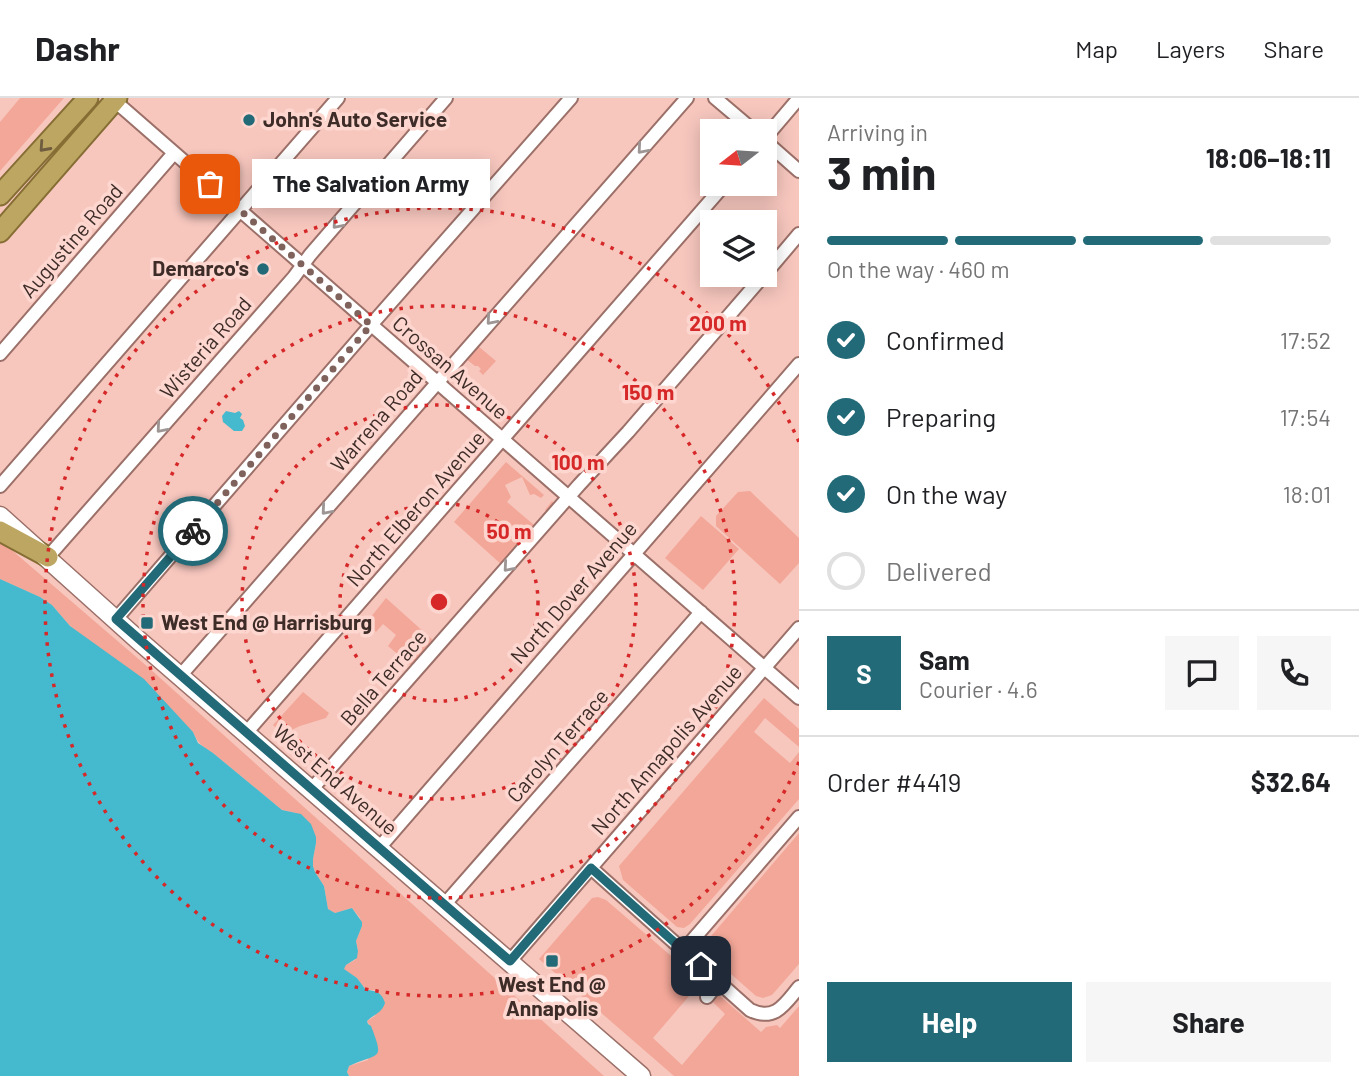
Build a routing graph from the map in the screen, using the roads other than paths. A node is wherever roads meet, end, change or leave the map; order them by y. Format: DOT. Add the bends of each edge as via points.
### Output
graph roads {
  1 [pos="88,98"];
  2 [pos="338,98"];
  3 [pos="446,98"];
  4 [pos="571,98"];
  5 [pos="687,98"];
  6 [pos="715,98"];
  7 [pos="799,98"];
  8 [pos="113,99"];
  9 [pos="740,119"];
  10 [pos="777,125"];
  11 [pos="777,150"];
  12 [pos="174,153"];
  13 [pos="799,171"];
  14 [pos="0,195"];
  15 [pos="715,196"];
  16 [pos="239,210"];
  17 [pos="0,232"];
  18 [pos="799,234"];
  19 [pos="777,259"];
  20 [pos="302,265"];
  21 [pos="753,287"];
  22 [pos="371,325"];
  23 [pos="0,354"];
  24 [pos="799,364"];
  25 [pos="437,382"];
  26 [pos="503,439"];
  27 [pos="0,485"];
  28 [pos="569,497"];
  29 [pos="0,516"];
  30 [pos="0,531"];
  31 [pos="634,553"];
  32 [pos="48,557"];
  33 [pos="701,612"];
  34 [pos="116,619"];
  35 [pos="799,628"];
  36 [pos="764,667"];
  37 [pos="180,676"];
  38 [pos="799,698"];
  39 [pos="246,733"];
  40 [pos="311,790"];
  41 [pos="799,817"];
  42 [pos="379,848"];
  43 [pos="591,868"];
  44 [pos="444,905"];
  45 [pos="684,950"];
  46 [pos="510,961"];
  47 [pos="722,985"];
  48 [pos="799,987"];
  49 [pos="710,1000"];
  50 [pos="641,1076"];
  1 -- 14 [label="highway, one-way"];
  2 -- 16 [label="street"];
  3 -- 20 [label="street, Wisteria Road, one-way"];
  4 -- 22 [label="street"];
  5 -- 25 [label="street, Warrena Road, one-way"];
  6 -- 9 [label="street"];
  7 -- 10 [label="street"];
  8 -- 12 [label="street, Crossan Avenue"];
  8 -- 17 [label="highway"];
  11 -- 13 [label="street"];
  12 -- 16 [label="street, Crossan Avenue"];
  12 -- 23 [label="street, Augustine Road"];
  15 -- 26 [label="street, North Elberon Avenue"];
  16 -- 20 [label="street, Crossan Avenue"];
  16 -- 27 [label="street"];
  18 -- 19 [label="street, Bella Terrace"];
  20 -- 22 [label="street, Crossan Avenue"];
  20 -- 32 [label="street, Wisteria Road, one-way"];
  21 -- 28 [label="street, Bella Terrace"];
  22 -- 25 [label="street, Crossan Avenue"];
  22 -- 34 [label="street"];
  24 -- 31 [label="street, North Dover Avenue"];
  25 -- 26 [label="street, Crossan Avenue"];
  25 -- 37 [label="street, Warrena Road, one-way"];
  26 -- 28 [label="street, Crossan Avenue"];
  26 -- 39 [label="street, North Elberon Avenue"];
  28 -- 31 [label="street, Crossan Avenue"];
  28 -- 40 [label="street, Bella Terrace, one-way"];
  29 -- 32 [label="main road, West End Avenue"];
  30 -- 32 [label="highway"];
  31 -- 33 [label="street, Crossan Avenue"];
  31 -- 42 [label="street, North Dover Avenue"];
  32 -- 34 [label="main road, West End Avenue"];
  33 -- 36 [label="street, Crossan Avenue"];
  33 -- 44 [label="street, Carolyn Terrace"];
  34 -- 37 [label="main road, West End Avenue"];
  35 -- 36 [label="street, North Annapolis Avenue"];
  36 -- 38 [label="street, Crossan Avenue"];
  36 -- 43 [label="street, North Annapolis Avenue"];
  37 -- 39 [label="main road, West End Avenue"];
  39 -- 40 [label="main road, West End Avenue"];
  40 -- 42 [label="main road, West End Avenue"];
  41 -- 45 [label="street"];
  42 -- 44 [label="main road, West End Avenue"];
  43 -- 45 [label="street"];
  43 -- 46 [label="street, North Annapolis Avenue"];
  44 -- 46 [label="main road, West End Avenue"];
  45 -- 47 [label="street"];
  46 -- 50 [label="main road, West End Avenue"];
  47 -- 48 [label="street" via="750,1010 767,1014 779,1010"];
  47 -- 49 [label="street"];
}
